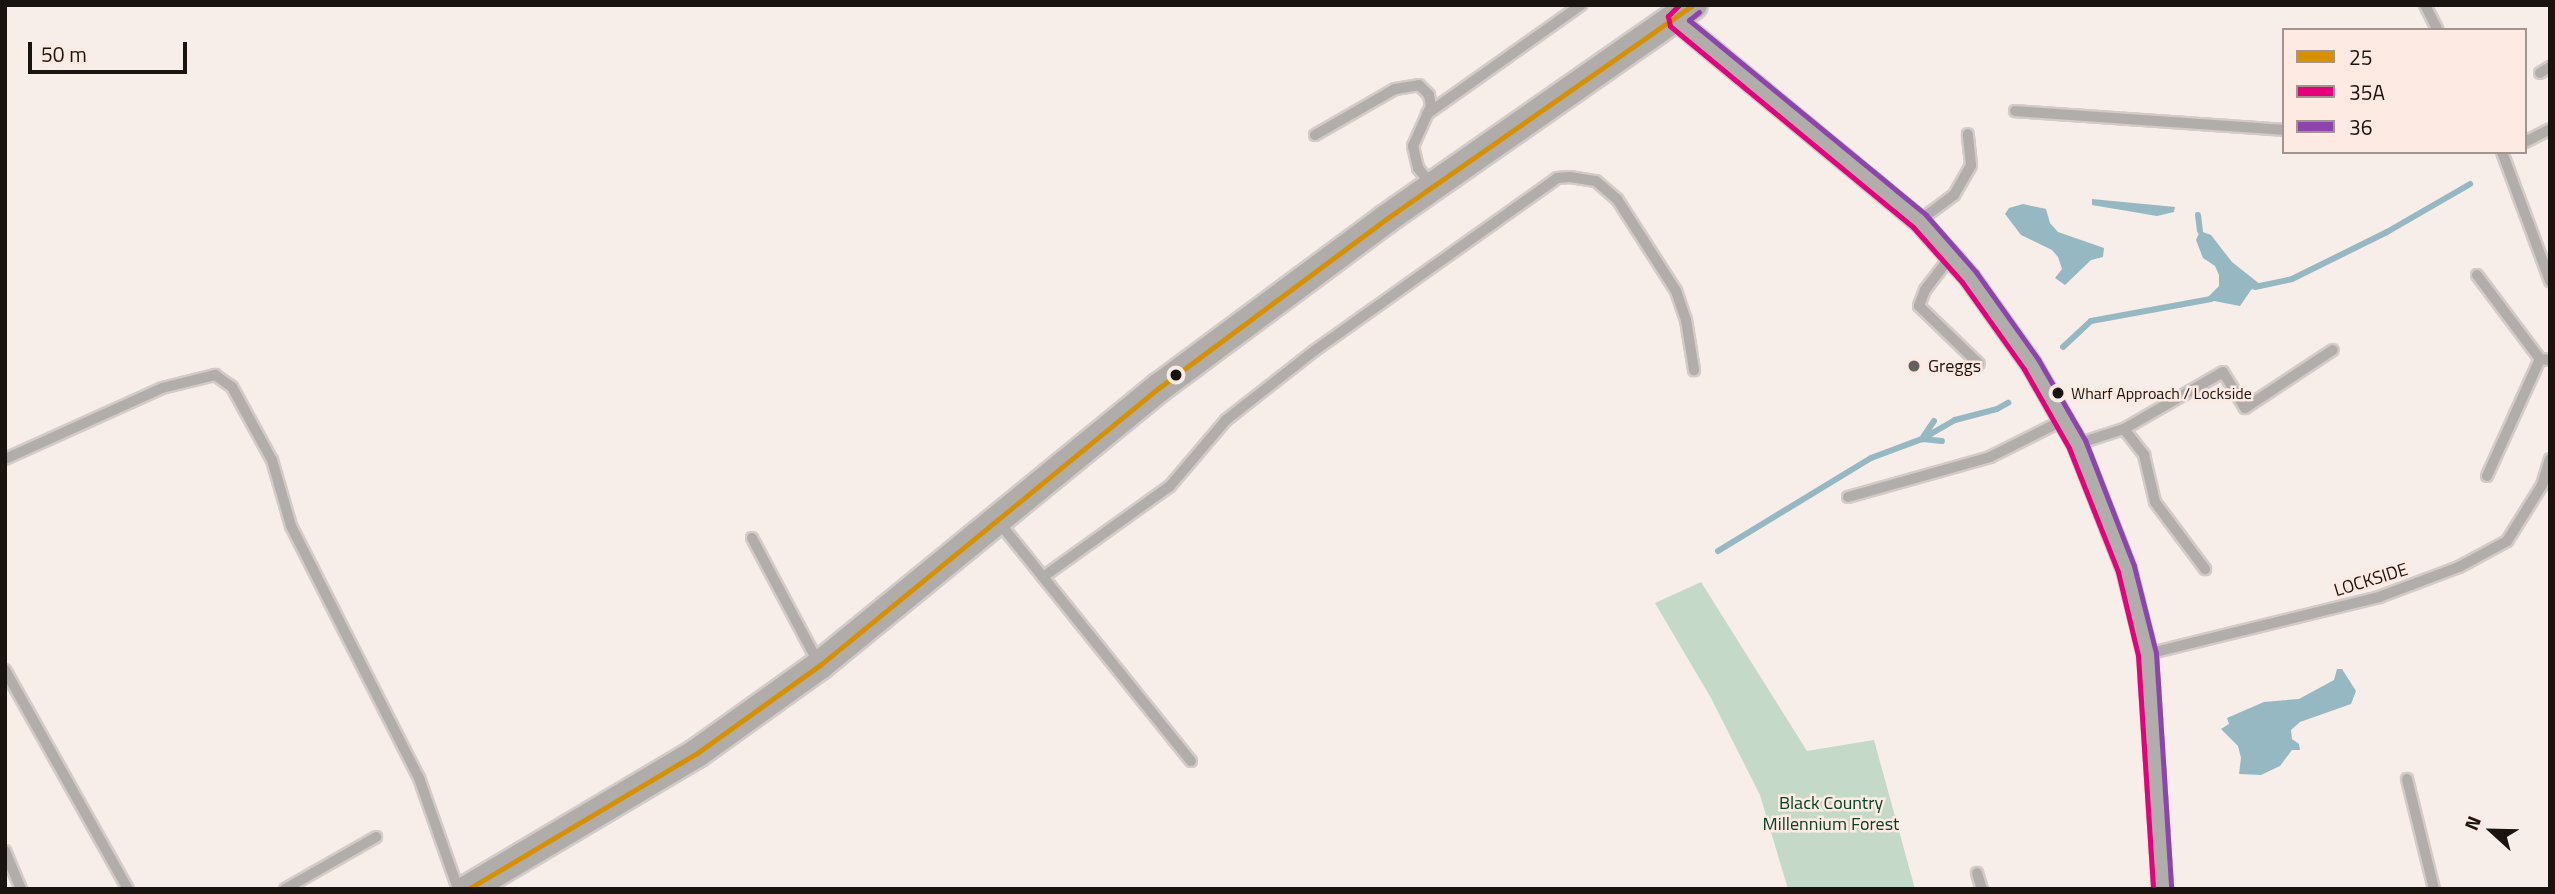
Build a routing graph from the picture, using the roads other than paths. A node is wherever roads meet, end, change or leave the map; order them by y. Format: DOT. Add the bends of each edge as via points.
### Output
graph roads {
  1 [pos="1581,5"];
  2 [pos="2425,5"];
  3 [pos="1685,12"];
  4 [pos="2437,28"];
  5 [pos="2015,111"];
  6 [pos="1427,114"];
  7 [pos="2550,129"];
  8 [pos="2282,130"];
  9 [pos="1968,134"];
  10 [pos="1315,135"];
  11 [pos="2527,141"];
  12 [pos="2503,154"];
  13 [pos="1433,187"];
  14 [pos="1919,221"];
  15 [pos="1951,256"];
  16 [pos="2477,275"];
  17 [pos="2550,281"];
  18 [pos="2333,349"];
  19 [pos="2545,360"];
  20 [pos="1979,364"];
  21 [pos="1694,370"];
  22 [pos="2064,420"];
  23 [pos="2124,429"];
  24 [pos="2077,444"];
  25 [pos="5,459"];
  26 [pos="2550,459"];
  27 [pos="2487,475"];
  28 [pos="1848,497"];
  29 [pos="998,520"];
  30 [pos="752,538"];
  31 [pos="2205,569"];
  32 [pos="1043,577"];
  33 [pos="2147,654"];
  34 [pos="820,665"];
  35 [pos="5,670"];
  36 [pos="1191,761"];
  37 [pos="2407,779"];
  38 [pos="376,837"];
  39 [pos="5,851"];
  40 [pos="1977,873"];
  41 [pos="21,889"];
  42 [pos="128,889"];
  43 [pos="285,889"];
  44 [pos="458,889"];
  45 [pos="468,889"];
  46 [pos="1982,889"];
  47 [pos="2162,889"];
  48 [pos="2434,889"];
  1 -- 6 [label="lane"];
  2 -- 4 [label="lane"];
  3 -- 13 [label="street"];
  3 -- 14 [label="street"];
  5 -- 8 [label="lane"];
  6 -- 10 [label="lane" via="1429,95 1412,84"];
  6 -- 13 [label="lane" via="1413,146 1419,168"];
  7 -- 11 [label="lane"];
  9 -- 14 [label="lane" via="1971,165 1954,195"];
  12 -- 17 [label="lane"];
  13 -- 29 [label="street" via="1160,387"];
  14 -- 15 [label="street"];
  15 -- 20 [label="lane" via="1925,290 1919,306"];
  15 -- 22 [label="street" via="2031,364"];
  16 -- 19 [label="lane"];
  18 -- 23 [label="lane" via="2245,408 2223,372"];
  19 -- 27 [label="lane"];
  21 -- 32 [label="lane" via="1691,339 1676,291 1617,199 1596,181 1557,178 1314,351 1226,420 1170,486"];
  22 -- 24 [label="street"];
  22 -- 28 [label="lane" via="1990,457"];
  23 -- 24 [label="lane"];
  23 -- 31 [label="lane" via="2144,455 2155,502"];
  24 -- 33 [label="street" via="2126,569"];
  25 -- 44 [label="lane" via="162,388 215,375 232,387 272,460 290,526 419,778"];
  26 -- 33 [label="lane, LOCKSIDE" via="2542,485 2507,541 2459,567 2379,597"];
  29 -- 32 [label="lane"];
  29 -- 34 [label="street"];
  30 -- 34 [label="lane"];
  32 -- 36 [label="lane"];
  33 -- 47 [label="street"];
  34 -- 45 [label="street" via="697,753"];
  35 -- 42 [label="lane"];
  37 -- 48 [label="lane"];
  38 -- 43 [label="lane"];
  39 -- 41 [label="lane"];
  40 -- 46 [label="lane"];
}
